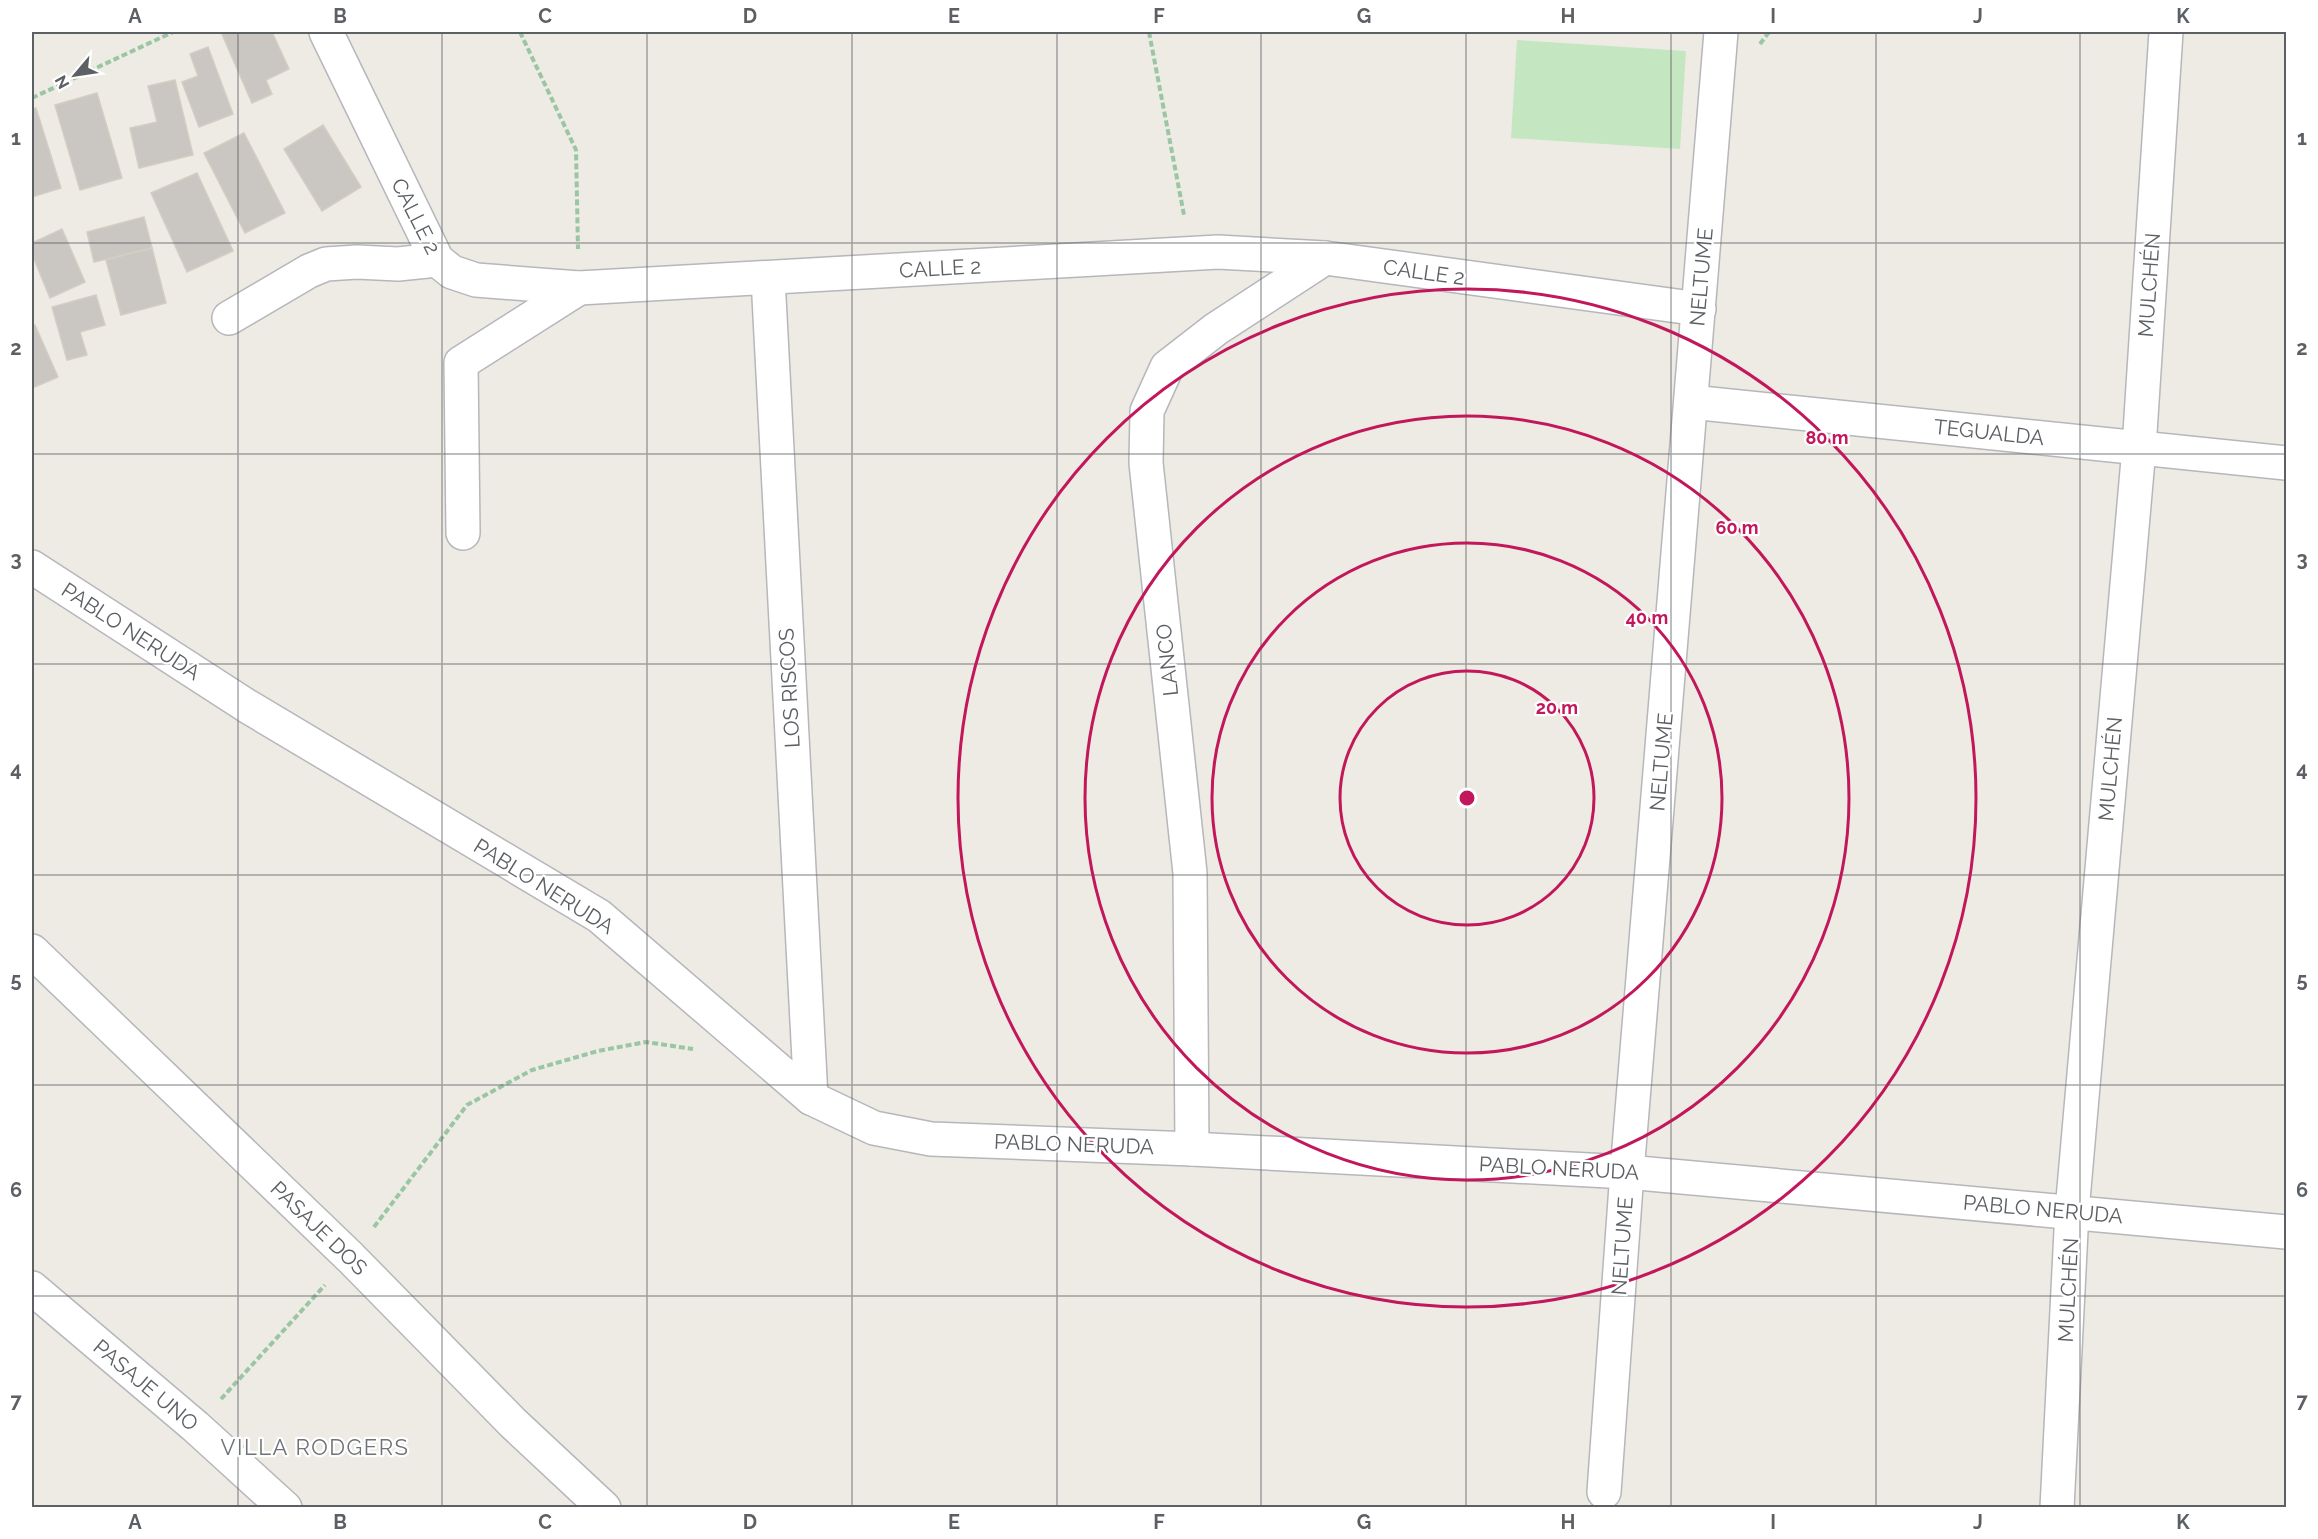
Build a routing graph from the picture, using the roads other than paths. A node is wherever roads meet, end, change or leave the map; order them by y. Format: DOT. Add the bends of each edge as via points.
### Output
graph roads {
  1 [pos="326,32"];
  2 [pos="1721,32"];
  3 [pos="2166,32"];
  4 [pos="1325,258"];
  5 [pos="437,260"];
  6 [pos="768,278"];
  7 [pos="579,288"];
  8 [pos="1699,309"];
  9 [pos="228,318"];
  10 [pos="1691,402"];
  11 [pos="2139,448"];
  12 [pos="2286,463"];
  13 [pos="463,533"];
  14 [pos="32,567"];
  15 [pos="32,951"];
  16 [pos="811,1098"];
  17 [pos="1192,1149"];
  18 [pos="1627,1172"];
  19 [pos="2072,1211"];
  20 [pos="2286,1232"];
  21 [pos="32,1288"];
  22 [pos="1604,1492"];
  23 [pos="285,1508"];
  24 [pos="604,1508"];
  25 [pos="2057,1508"];
  1 -- 5 [label="street, CALLE 2"];
  2 -- 8 [label="street, NELTUME"];
  3 -- 11 [label="street, MULCHÉN"];
  4 -- 6 [label="street, CALLE 2" via="1218,252"];
  4 -- 8 [label="street, CALLE 2"];
  4 -- 17 [label="street, LANCO" via="1216,328 1167,368 1147,411 1146,464 1190,873"];
  5 -- 7 [label="street, CALLE 2" via="452,272 476,280"];
  5 -- 9 [label="street" via="326,264"];
  6 -- 7 [label="street, CALLE 2"];
  6 -- 16 [label="street, LOS RISCOS"];
  7 -- 13 [label="street" via="461,363"];
  8 -- 10 [label="street, NELTUME"];
  10 -- 11 [label="street, TEGUALDA"];
  10 -- 18 [label="street, NELTUME"];
  11 -- 12 [label="street, TEGUALDA"];
  11 -- 19 [label="street, MULCHÉN"];
  14 -- 16 [label="street, PABLO NERUDA" via="247,706 599,916"];
  15 -- 24 [label="street, PASAJE DOS"];
  16 -- 17 [label="street, PABLO NERUDA" via="874,1128 931,1140"];
  17 -- 18 [label="street, PABLO NERUDA"];
  18 -- 19 [label="street, PABLO NERUDA"];
  18 -- 22 [label="street, NELTUME"];
  19 -- 20 [label="street, PABLO NERUDA"];
  19 -- 25 [label="street, MULCHÉN"];
  21 -- 23 [label="street, PASAJE UNO" via="196,1426"];
}
